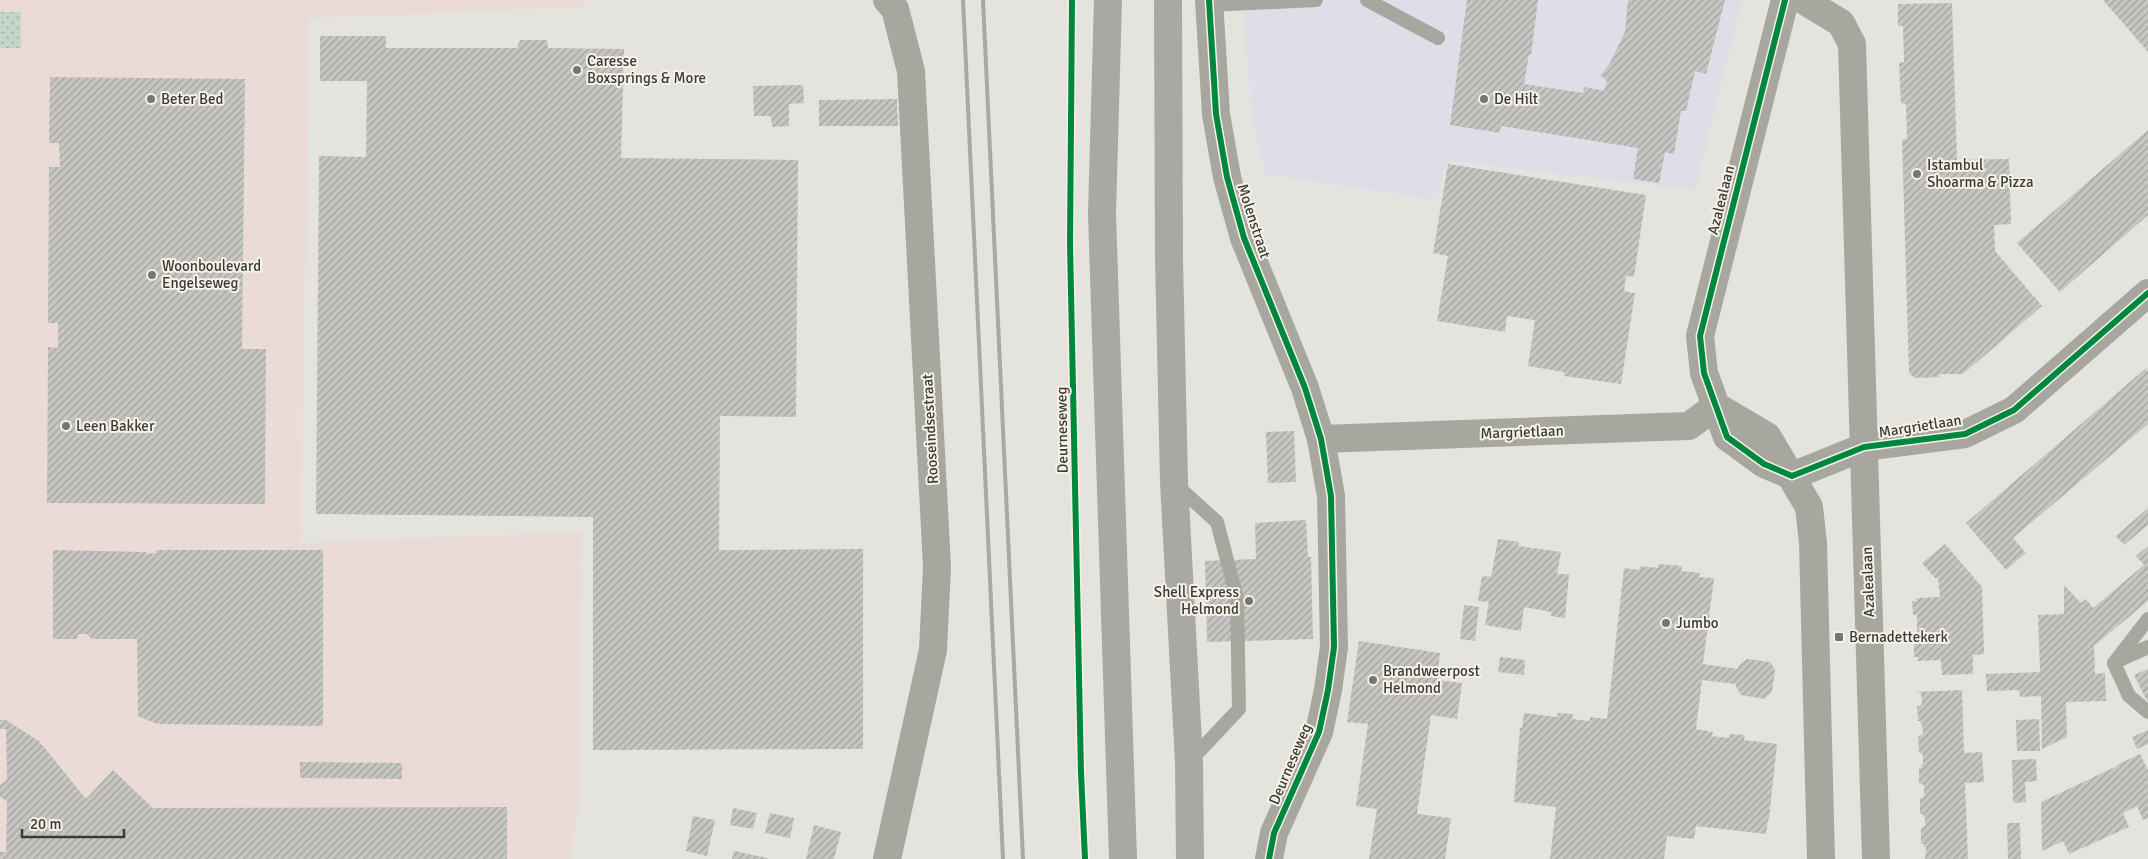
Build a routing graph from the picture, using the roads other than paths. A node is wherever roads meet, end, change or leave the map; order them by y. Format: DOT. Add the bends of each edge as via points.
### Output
graph roads {
  1 [pos="887,0"];
  2 [pos="1108,0"];
  3 [pos="1168,0"];
  4 [pos="1316,0"];
  5 [pos="1367,0"];
  6 [pos="1785,0"];
  7 [pos="1803,0"];
  8 [pos="1209,2"];
  9 [pos="1438,38"];
  10 [pos="2148,294"];
  11 [pos="1716,406"];
  12 [pos="1321,439"];
  13 [pos="1864,448"];
  14 [pos="1792,476"];
  15 [pos="1174,482"];
  16 [pos="2148,619"];
  17 [pos="2148,647"];
  18 [pos="2114,662"];
  19 [pos="2148,712"];
  20 [pos="1189,762"];
  21 [pos="887,859"];
  22 [pos="1123,859"];
  23 [pos="1190,859"];
  24 [pos="1269,859"];
  25 [pos="1822,859"];
  26 [pos="1876,859"];
  1 -- 21 [label="street, Rooseindsestraat" via="895,9 911,71 937,567 933,650"];
  2 -- 22 [label="main road" via="1102,214"];
  3 -- 15 [label="main road"];
  4 -- 8 [label="lane, Molenstraat"];
  5 -- 9 [label="lane"];
  6 -- 11 [label="street, Azalealaan" via="1700,336 1704,373"];
  7 -- 13 [label="street, Azalealaan" via="1841,23 1852,44"];
  8 -- 12 [label="street, Molenstraat" via="1216,114 1227,177 1244,238 1305,388"];
  10 -- 13 [label="street, Margrietlaan" via="2014,410 1965,434"];
  11 -- 12 [label="street, Margrietlaan" via="1689,426"];
  11 -- 14 [label="street" via="1727,437 1764,464"];
  12 -- 24 [label="street, Deurneseweg" via="1331,496 1334,646 1319,732 1274,833"];
  13 -- 14 [label="street, Margrietlaan"];
  13 -- 26 [label="street, Azalealaan"];
  14 -- 25 [label="street" via="1809,507 1813,543"];
  15 -- 20 [label="main road"];
  15 -- 20 [label="lane" via="1218,522 1237,598 1239,709"];
  16 -- 18 [label="lane"];
  17 -- 18 [label="lane"];
  18 -- 19 [label="lane" via="2129,696"];
  20 -- 23 [label="main road"];
}
